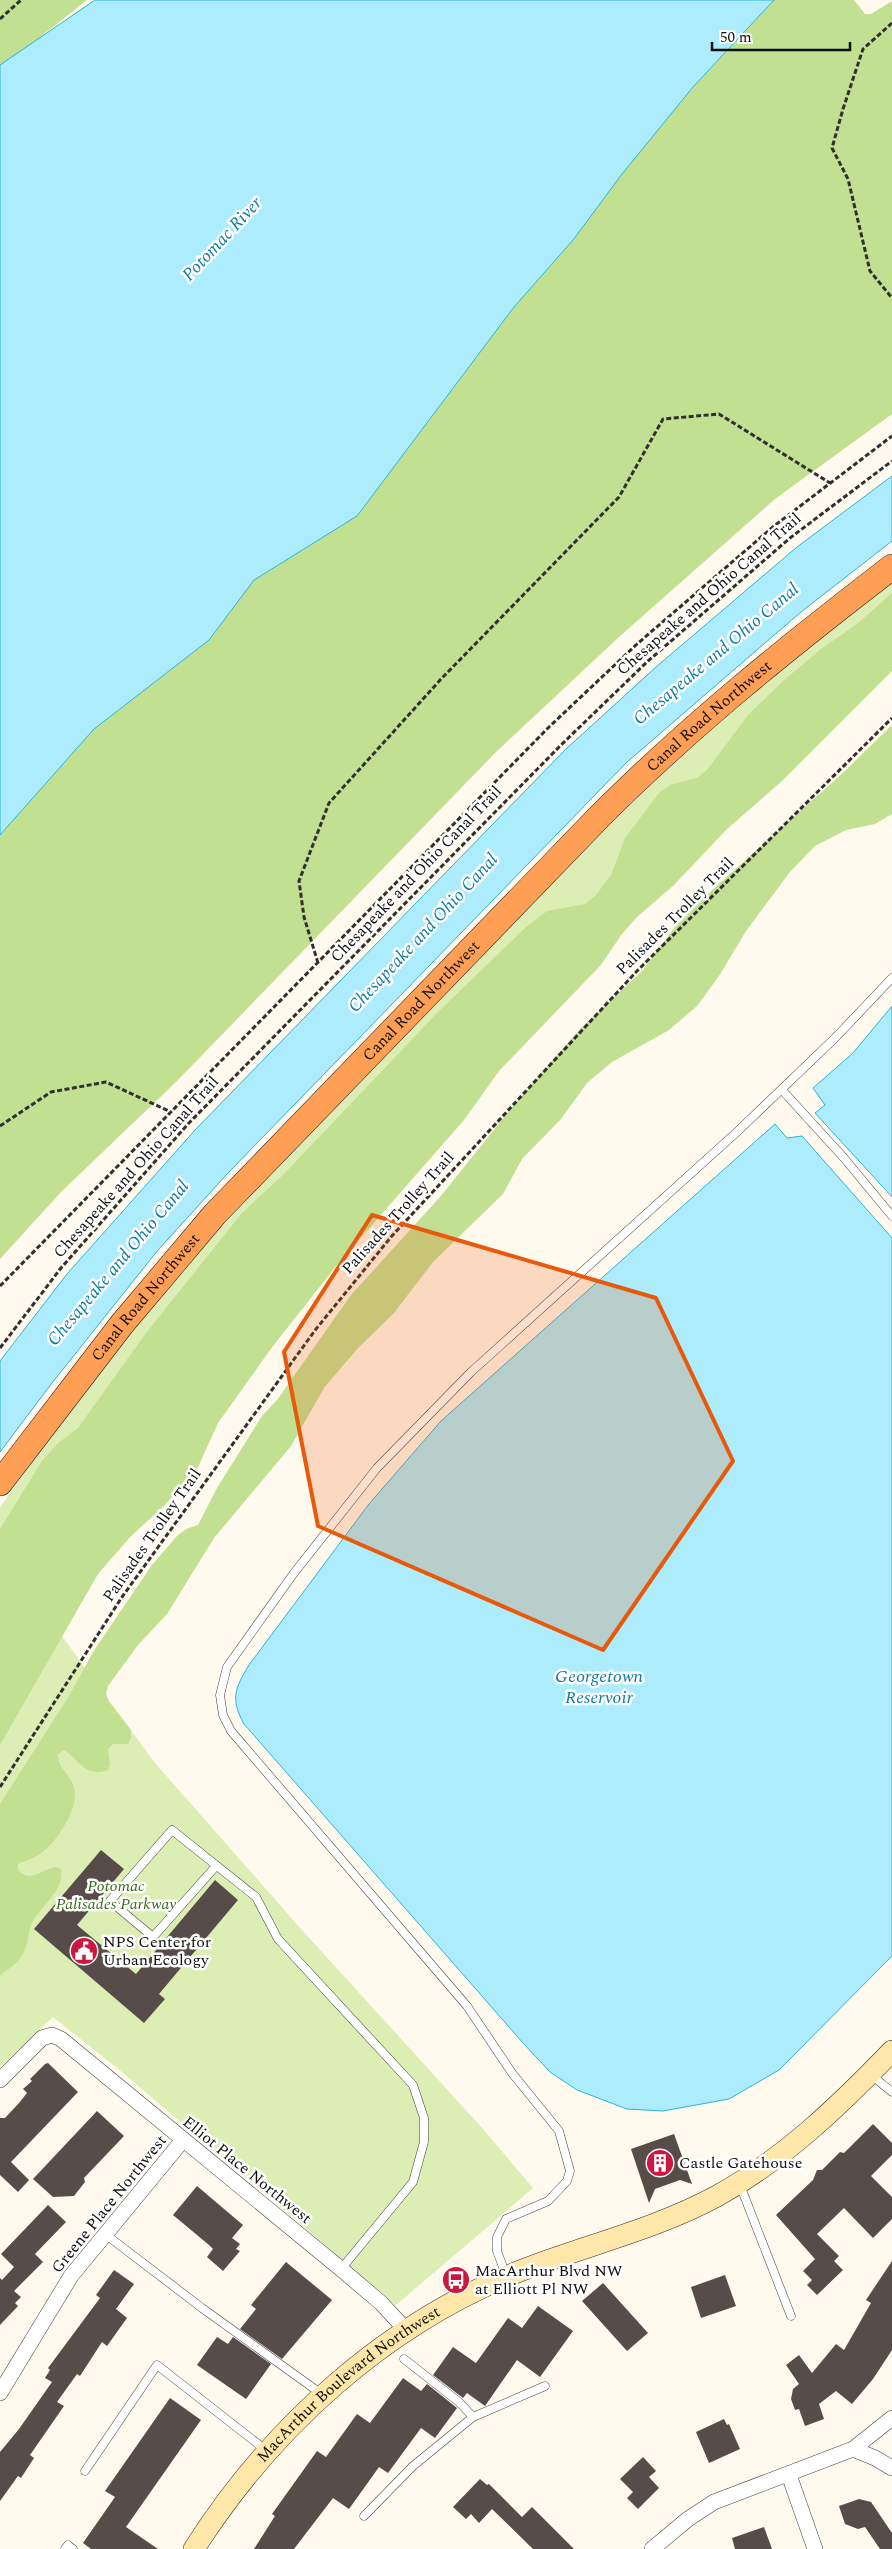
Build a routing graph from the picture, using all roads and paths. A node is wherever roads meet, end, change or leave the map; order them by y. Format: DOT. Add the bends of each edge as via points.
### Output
graph roads {
  1 [pos="21,0"];
  2 [pos="0,19"];
  3 [pos="892,23"];
  4 [pos="892,298"];
  5 [pos="892,436"];
  6 [pos="892,461"];
  7 [pos="830,483"];
  8 [pos="892,567"];
  9 [pos="892,718"];
  10 [pos="318,963"];
  11 [pos="892,978"];
  12 [pos="782,1090"];
  13 [pos="171,1112"];
  14 [pos="0,1126"];
  15 [pos="892,1216"];
  16 [pos="0,1286"];
  17 [pos="0,1348"];
  18 [pos="0,1483"];
  19 [pos="0,1787"];
  20 [pos="216,1866"];
  21 [pos="892,2051"];
  22 [pos="870,2074"];
  23 [pos="0,2080"];
  24 [pos="892,2092"];
  25 [pos="183,2140"];
  26 [pos="739,2183"];
  27 [pos="105,2234"];
  28 [pos="341,2269"];
  29 [pos="506,2277"];
  30 [pos="791,2316"];
  31 [pos="407,2331"];
  32 [pos="404,2359"];
  33 [pos="545,2386"];
  34 [pos="0,2393"];
  35 [pos="323,2395"];
  36 [pos="473,2417"];
  37 [pos="892,2418"];
  38 [pos="853,2449"];
  39 [pos="267,2452"];
  40 [pos="892,2468"];
  41 [pos="84,2471"];
  42 [pos="789,2475"];
  43 [pos="364,2516"];
  44 [pos="65,2549"];
  45 [pos="73,2549"];
  46 [pos="194,2549"];
  47 [pos="652,2549"];
  48 [pos="815,2549"];
  1 -- 2 [label="path"];
  3 -- 4 [label="path" via="863,49 832,148 848,179 870,271"];
  5 -- 7 [label="path"];
  6 -- 17 [label="path, Chesapeake and Ohio Canal Trail" via="790,538 648,660 561,745 188,1124 60,1268"];
  7 -- 10 [label="path" via="774,526 630,651 549,727"];
  7 -- 10 [label="path" via="719,414 663,419 619,497 442,678 329,803 298,881 304,917"];
  8 -- 18 [label="highway, Canal Road Northwest" via="712,710 651,764 592,824 215,1214 122,1324"];
  9 -- 19 [label="path, Palisades Trolley Trail" via="637,971 391,1237 316,1329 122,1597"];
  10 -- 13 [label="path"];
  11 -- 12 [label="lane"];
  12 -- 15 [label="lane"];
  12 -- 29 [label="lane" via="471,1372 377,1468 246,1637 228,1667 220,1695 222,1715 231,1731 466,2006 512,2073 559,2131 570,2172 567,2181 548,2201 506,2220 497,2237"];
  13 -- 14 [label="path" via="106,1082 51,1092"];
  13 -- 16 [label="path"];
  20 -- 20 [label="lane" via="172,1830 110,1901 153,1937"];
  20 -- 28 [label="lane" via="256,1897 278,1938 413,2085 424,2118 424,2142 413,2182"];
  21 -- 22 [label="main road, MacArthur Boulevard Northwest"];
  22 -- 24 [label="lane"];
  22 -- 26 [label="main road, MacArthur Boulevard Northwest" via="804,2136"];
  23 -- 25 [label="street, Elliot Place Northwest" via="42,2038 52,2036 61,2039"];
  25 -- 27 [label="street, Greene Place Northwest"];
  25 -- 28 [label="street, Elliot Place Northwest"];
  26 -- 29 [label="main road, MacArthur Boulevard Northwest" via="663,2222"];
  26 -- 30 [label="lane"];
  27 -- 34 [label="street, Greene Place Northwest" via="71,2276"];
  27 -- 35 [label="lane"];
  28 -- 31 [label="street, Elliot Place Northwest" via="382,2303"];
  29 -- 31 [label="main road, MacArthur Boulevard Northwest" via="453,2302"];
  31 -- 35 [label="main road, MacArthur Boulevard Northwest"];
  32 -- 36 [label="lane"];
  33 -- 36 [label="lane"];
  35 -- 39 [label="main road, MacArthur Boulevard Northwest"];
  36 -- 43 [label="lane" via="413,2466"];
  37 -- 38 [label="street"];
  38 -- 40 [label="street"];
  38 -- 42 [label="street"];
  39 -- 41 [label="lane" via="157,2365"];
  39 -- 46 [label="main road, MacArthur Boulevard Northwest" via="237,2487"];
  42 -- 47 [label="street" via="714,2502"];
  42 -- 48 [label="street"];
  44 -- 45 [label="lane" via="68,2545"];
}
